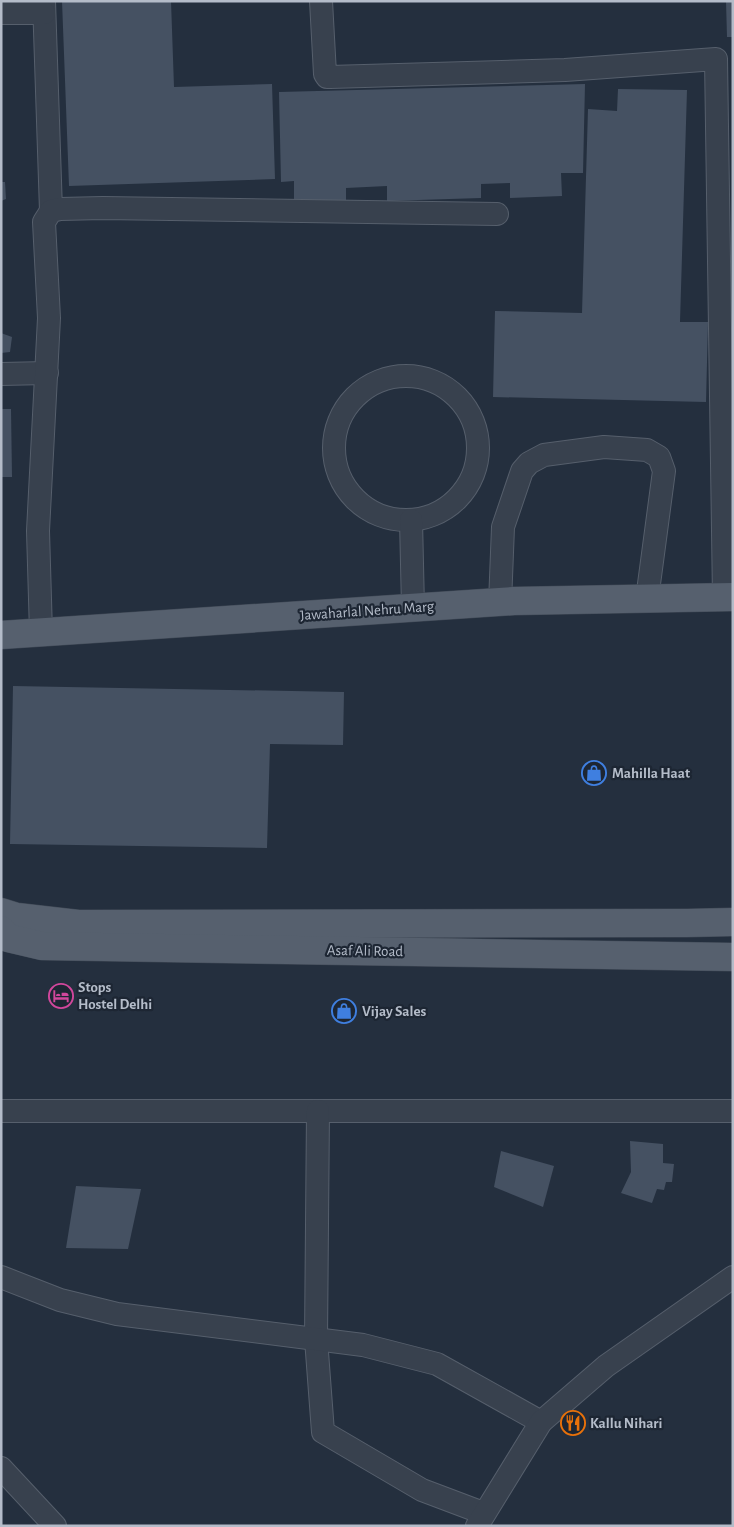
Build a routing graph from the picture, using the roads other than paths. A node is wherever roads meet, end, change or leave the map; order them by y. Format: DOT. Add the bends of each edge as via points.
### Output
graph roads {
  1 [pos="320,1"];
  2 [pos="44,7"];
  3 [pos="1,13"];
  4 [pos="724,59"];
  5 [pos="51,211"];
  6 [pos="497,214"];
  7 [pos="47,373"];
  8 [pos="1,374"];
  9 [pos="411,520"];
  10 [pos="728,598"];
  11 [pos="647,599"];
  12 [pos="500,602"];
  13 [pos="413,608"];
  14 [pos="41,633"];
  15 [pos="1,635"];
  16 [pos="1,912"];
  17 [pos="733,922"];
  18 [pos="1,930"];
  19 [pos="733,957"];
  20 [pos="1,1111"];
  21 [pos="318,1111"];
  22 [pos="733,1111"];
  23 [pos="733,1277"];
  24 [pos="1,1278"];
  25 [pos="316,1339"];
  26 [pos="541,1422"];
  27 [pos="1,1468"];
  28 [pos="480,1520"];
  29 [pos="55,1526"];
  1 -- 4 [label="street" via="325,74 330,77 565,70"];
  2 -- 3 [label="street"];
  2 -- 5 [label="street"];
  4 -- 10 [label="street"];
  5 -- 6 [label="street" via="103,208"];
  5 -- 7 [label="street" via="44,222 49,318"];
  7 -- 8 [label="street"];
  7 -- 14 [label="street" via="38,531"];
  9 -- 9 [label="street" via="386,517 364,506 347,489 336,466 334,442 340,418 355,398 375,383 397,376 420,377 442,385 460,399 473,418 478,441 477,464 468,485 453,503 434,515"];
  9 -- 13 [label="street"];
  10 -- 11 [label="main road, Jawaharlal Nehru Marg"];
  11 -- 12 [label="main road, Jawaharlal Nehru Marg"];
  11 -- 12 [label="street" via="664,471 659,457 647,450 604,447 544,454 522,471 503,527"];
  12 -- 13 [label="main road, Jawaharlal Nehru Marg"];
  13 -- 14 [label="main road, Jawaharlal Nehru Marg"];
  14 -- 15 [label="main road, Jawaharlal Nehru Marg"];
  16 -- 17 [label="main road, Asaf Ali Road" via="78,924"];
  18 -- 19 [label="main road, Asaf Ali Road" via="8,938 42,946"];
  20 -- 21 [label="street"];
  21 -- 22 [label="street"];
  21 -- 25 [label="street"];
  23 -- 26 [label="street" via="606,1366"];
  24 -- 25 [label="street" via="60,1300 117,1314"];
  25 -- 26 [label="street" via="363,1345 438,1364"];
  25 -- 28 [label="street" via="323,1432"];
  26 -- 28 [label="street"];
  27 -- 29 [label="street"];
}
